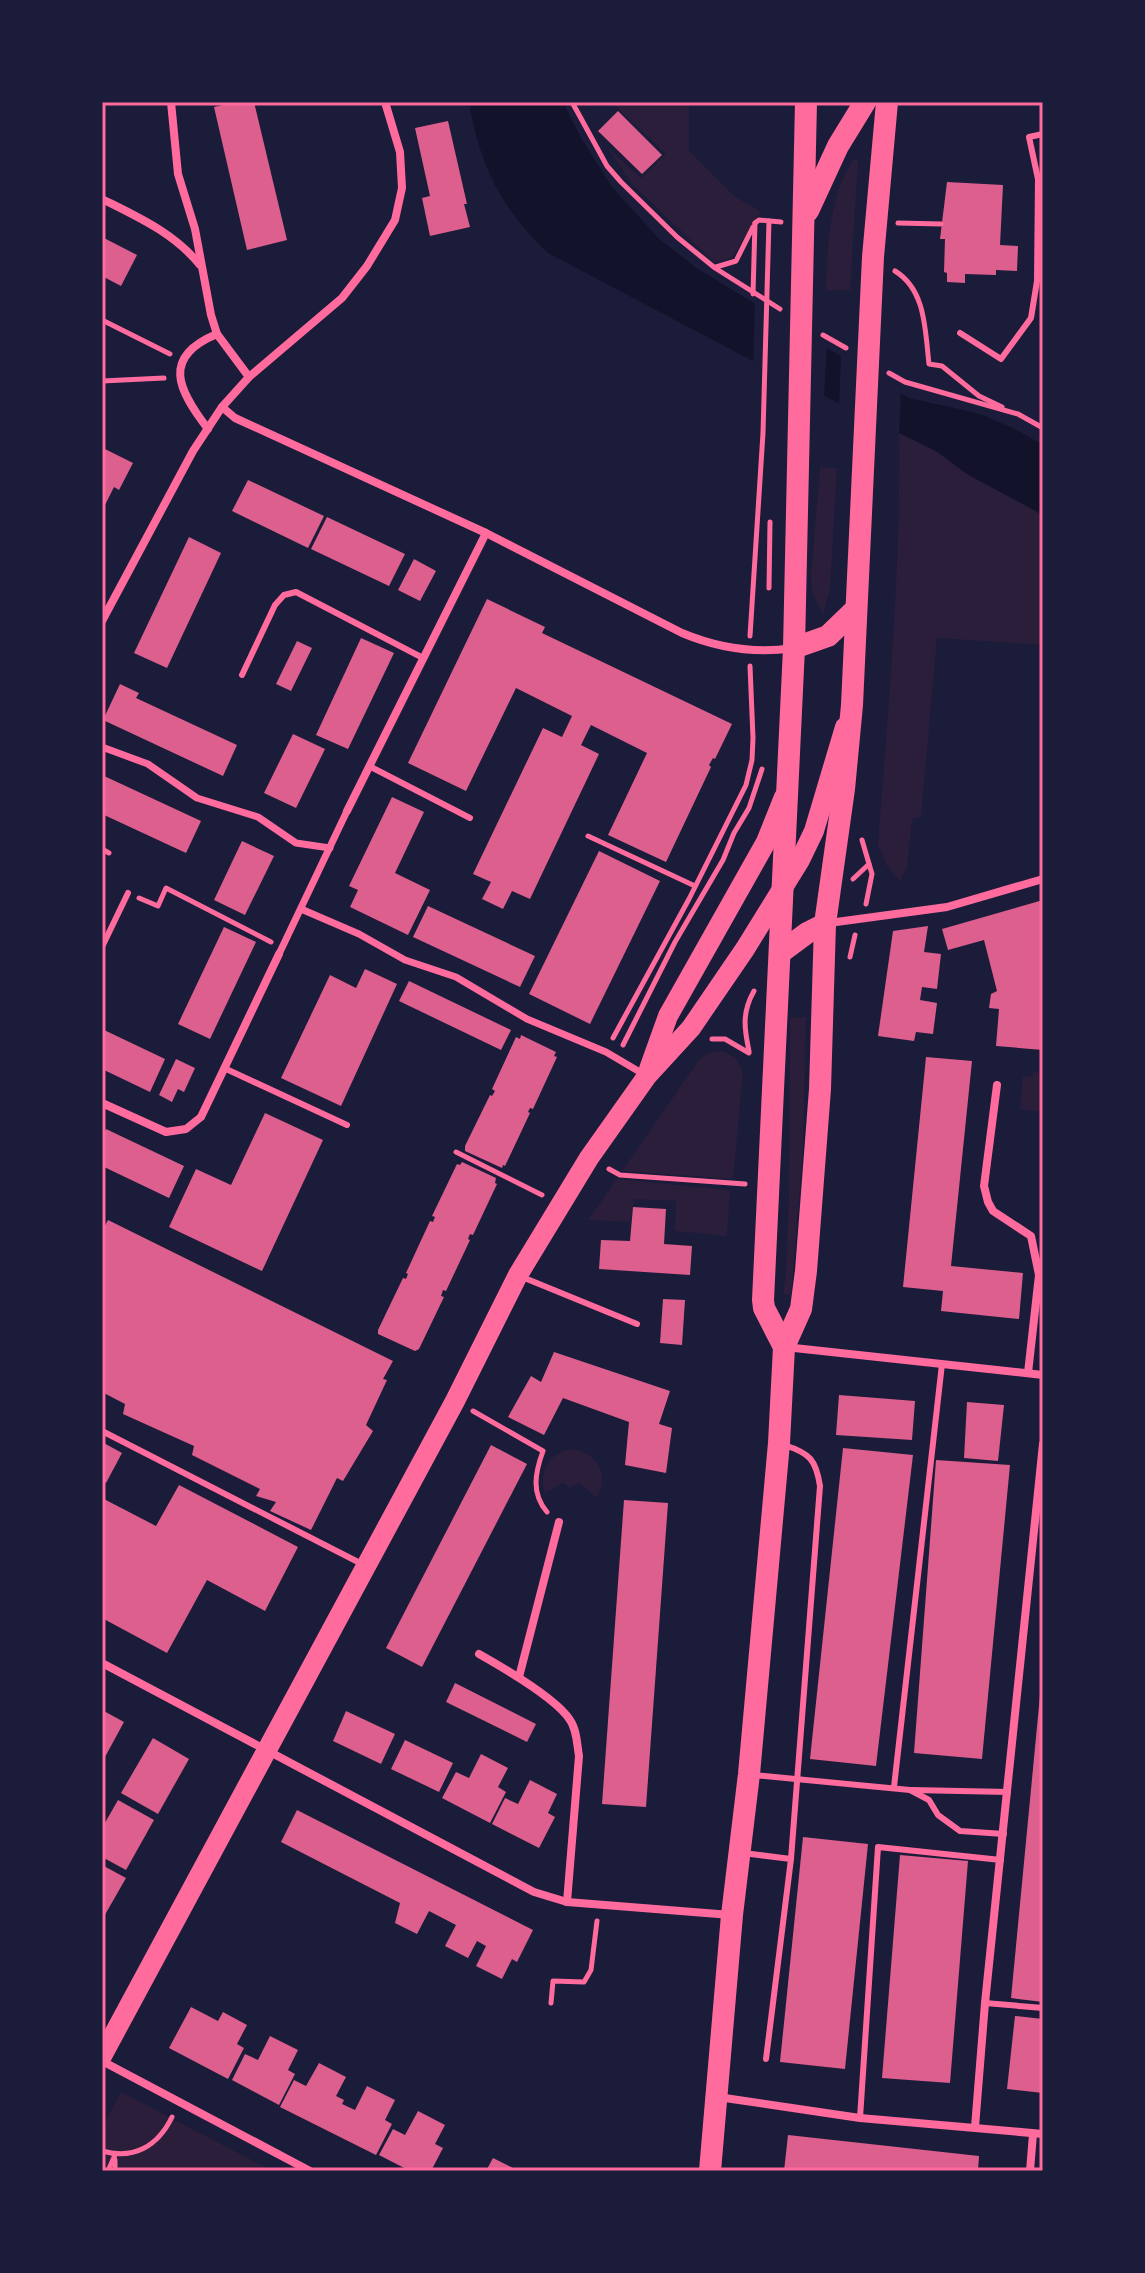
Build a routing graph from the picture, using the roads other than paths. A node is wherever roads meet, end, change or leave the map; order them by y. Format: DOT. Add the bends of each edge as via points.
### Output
graph roads {
  1 [pos="171,102"];
  2 [pos="385,102"];
  3 [pos="806,102"];
  4 [pos="865,102"];
  5 [pos="887,102"];
  6 [pos="1043,134"];
  7 [pos="102,199"];
  8 [pos="803,223"];
  9 [pos="200,266"];
  10 [pos="960,333"];
  11 [pos="217,334"];
  12 [pos="249,377"];
  13 [pos="222,407"];
  14 [pos="208,429"];
  15 [pos="486,533"];
  16 [pos="856,609"];
  17 [pos="102,621"];
  18 [pos="794,648"];
  19 [pos="423,658"];
  20 [pos="242,675"];
  21 [pos="852,705"];
  22 [pos="102,747"];
  23 [pos="369,766"];
  24 [pos="788,782"];
  25 [pos="347,811"];
  26 [pos="470,818"];
  27 [pos="330,848"];
  28 [pos="1043,879"];
  29 [pos="783,889"];
  30 [pos="128,893"];
  31 [pos="301,909"];
  32 [pos="825,924"];
  33 [pos="102,947"];
  34 [pos="281,951"];
  35 [pos="780,953"];
  36 [pos="224,1068"];
  37 [pos="647,1076"];
  38 [pos="997,1085"];
  39 [pos="102,1103"];
  40 [pos="347,1125"];
  41 [pos="518,1275"];
  42 [pos="1041,1276"];
  43 [pos="637,1324"];
  44 [pos="784,1347"];
  45 [pos="942,1364"];
  46 [pos="1028,1373"];
  47 [pos="1043,1375"];
  48 [pos="102,1431"];
  49 [pos="779,1443"];
  50 [pos="1043,1444"];
  51 [pos="1041,1484"];
  52 [pos="559,1522"];
  53 [pos="365,1565"];
  54 [pos="479,1654"];
  55 [pos="102,1663"];
  56 [pos="519,1677"];
  57 [pos="266,1749"];
  58 [pos="749,1774"];
  59 [pos="796,1779"];
  60 [pos="894,1787"];
  61 [pos="910,1790"];
  62 [pos="1008,1792"];
  63 [pos="1004,1834"];
  64 [pos="739,1852"];
  65 [pos="791,1859"];
  66 [pos="1001,1860"];
  67 [pos="567,1902"];
  68 [pos="732,1915"];
  69 [pos="985,2003"];
  70 [pos="1043,2008"];
  71 [pos="102,2058"];
  72 [pos="766,2059"];
  73 [pos="716,2097"];
  74 [pos="860,2118"];
  75 [pos="975,2127"];
  76 [pos="1038,2134"];
  77 [pos="310,2171"];
  78 [pos="710,2171"];
  79 [pos="1030,2171"];
  1 -- 9 [label="street" via="178,174"];
  2 -- 12 [label="street" via="400,152 402,188 395,220 342,298"];
  3 -- 8 [label="highway"];
  4 -- 8 [label="highway"];
  5 -- 16 [label="highway" via="870,311"];
  6 -- 10 [label="lane" via="1029,137 1040,223 1031,318 1001,359"];
  7 -- 9 [label="street" via="158,227"];
  8 -- 18 [label="highway"];
  9 -- 11 [label="street"];
  11 -- 12 [label="street"];
  11 -- 14 [label="street" via="194,345 182,360 181,377 191,408"];
  12 -- 13 [label="street"];
  13 -- 14 [label="street"];
  13 -- 15 [label="street" via="235,418"];
  14 -- 17 [label="street"];
  15 -- 18 [label="street" via="708,644 750,651"];
  15 -- 19 [label="street"];
  16 -- 18 [label="highway" via="828,636"];
  16 -- 21 [label="highway"];
  18 -- 24 [label="highway"];
  19 -- 20 [label="lane" via="296,592 275,605"];
  19 -- 23 [label="street"];
  21 -- 29 [label="main road" via="814,831"];
  21 -- 32 [label="highway"];
  22 -- 27 [label="street" via="148,764 197,798 258,817 296,843"];
  23 -- 25 [label="street"];
  23 -- 26 [label="lane"];
  24 -- 29 [label="highway"];
  24 -- 37 [label="main road" via="766,842 668,1016"];
  25 -- 27 [label="street"];
  27 -- 31 [label="street"];
  28 -- 32 [label="street" via="947,907"];
  29 -- 35 [label="highway"];
  29 -- 37 [label="main road" via="691,1028"];
  30 -- 33 [label="lane"];
  31 -- 34 [label="street"];
  31 -- 37 [label="street" via="405,960 456,977 527,1019 606,1052"];
  32 -- 35 [label="highway"];
  32 -- 44 [label="highway" via="820,1089 803,1302"];
  34 -- 36 [label="street"];
  35 -- 44 [label="highway" via="764,1308"];
  36 -- 39 [label="street" via="201,1117 186,1129 166,1132"];
  36 -- 40 [label="lane"];
  37 -- 41 [label="main road" via="589,1158"];
  38 -- 42 [label="street" via="984,1186 993,1211 1031,1236"];
  41 -- 43 [label="lane"];
  41 -- 53 [label="main road"];
  42 -- 46 [label="street"];
  44 -- 45 [label="street"];
  44 -- 49 [label="highway"];
  45 -- 46 [label="street"];
  45 -- 60 [label="lane"];
  46 -- 47 [label="street"];
  48 -- 53 [label="lane"];
  49 -- 58 [label="highway"];
  49 -- 59 [label="lane" via="803,1451 817,1466 820,1486"];
  50 -- 51 [label="street"];
  51 -- 62 [label="street"];
  52 -- 56 [label="street"];
  53 -- 57 [label="main road"];
  54 -- 56 [label="street"];
  55 -- 57 [label="street"];
  56 -- 67 [label="street" via="571,1720 576,1734 579,1756"];
  57 -- 67 [label="street" via="534,1892"];
  57 -- 71 [label="main road"];
  58 -- 59 [label="lane"];
  58 -- 64 [label="highway"];
  59 -- 60 [label="lane"];
  59 -- 65 [label="lane"];
  60 -- 61 [label="lane"];
  61 -- 62 [label="lane"];
  61 -- 63 [label="lane" via="929,1800 938,1815 960,1831"];
  62 -- 63 [label="street"];
  63 -- 66 [label="street"];
  64 -- 65 [label="lane"];
  64 -- 68 [label="highway"];
  65 -- 72 [label="lane"];
  66 -- 69 [label="street"];
  66 -- 74 [label="lane" via="878,1847"];
  67 -- 68 [label="street"];
  68 -- 73 [label="highway"];
  69 -- 70 [label="lane"];
  69 -- 75 [label="street"];
  71 -- 77 [label="street"];
  73 -- 74 [label="street"];
  73 -- 78 [label="highway"];
  74 -- 75 [label="street"];
  75 -- 76 [label="street"];
  76 -- 79 [label="street"];
}
